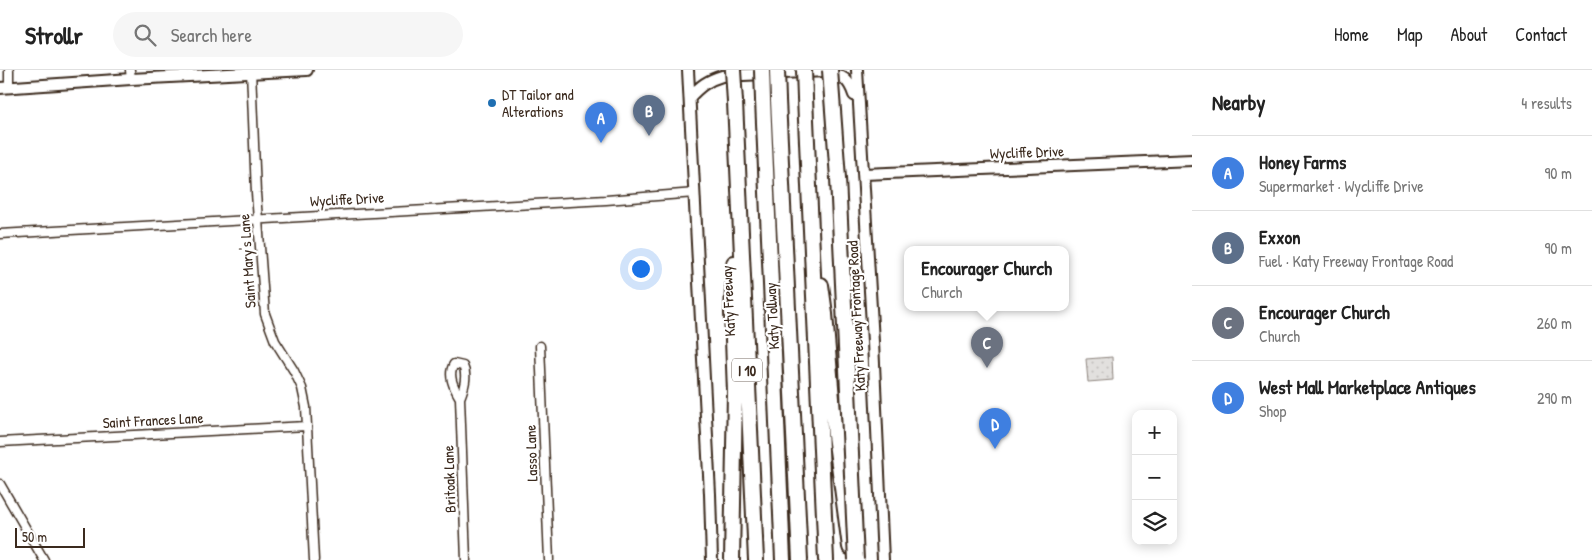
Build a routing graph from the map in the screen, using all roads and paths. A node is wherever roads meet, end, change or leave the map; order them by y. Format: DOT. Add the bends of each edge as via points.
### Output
graph roads {
  1 [pos="9,70"];
  2 [pos="307,70"];
  3 [pos="688,70"];
  4 [pos="733,70"];
  5 [pos="762,70"];
  6 [pos="777,70"];
  7 [pos="804,70"];
  8 [pos="830,70"];
  9 [pos="857,70"];
  10 [pos="251,72"];
  11 [pos="131,74"];
  12 [pos="4,87"];
  13 [pos="690,98"];
  14 [pos="858,108"];
  15 [pos="1192,160"];
  16 [pos="864,174"];
  17 [pos="738,180"];
  18 [pos="695,193"];
  19 [pos="809,193"];
  20 [pos="258,219"];
  21 [pos="0,234"];
  22 [pos="540,346"];
  23 [pos="460,398"];
  24 [pos="307,426"];
  25 [pos="0,442"];
  26 [pos="0,484"];
  27 [pos="44,560"];
  28 [pos="314,560"];
  29 [pos="466,560"];
  30 [pos="548,560"];
  31 [pos="712,560"];
  32 [pos="732,560"];
  33 [pos="756,560"];
  34 [pos="783,560"];
  35 [pos="800,560"];
  36 [pos="826,560"];
  37 [pos="851,560"];
  38 [pos="856,560"];
  39 [pos="882,560"];
  1 -- 12 [label="street"];
  2 -- 10 [label="main road"];
  3 -- 13 [label="main road"];
  4 -- 17 [label="highway, Katy Freeway / I 10, bridge"];
  5 -- 34 [label="highway, Katy Tollway, bridge"];
  6 -- 35 [label="highway, Katy Tollway, bridge"];
  7 -- 19 [label="highway, bridge"];
  8 -- 38 [label="highway, bridge"];
  9 -- 14 [label="main road, Katy Freeway Frontage Road"];
  10 -- 11 [label="main road"];
  10 -- 20 [label="street, Saint Mary's Lane"];
  11 -- 12 [label="main road"];
  13 -- 14 [label="main road" via="708,80 722,76 826,71 851,84"];
  13 -- 18 [label="main road"];
  14 -- 16 [label="main road, Katy Freeway Frontage Road"];
  15 -- 16 [label="main road, Wycliffe Drive"];
  16 -- 39 [label="main road, Katy Freeway Frontage Road"];
  17 -- 32 [label="highway" via="732,313 735,392"];
  17 -- 33 [label="highway, Katy Freeway / I 10"];
  18 -- 20 [label="street, Wycliffe Drive"];
  18 -- 31 [label="main road"];
  19 -- 36 [label="highway"];
  19 -- 37 [label="highway"];
  20 -- 21 [label="street, Wycliffe Drive"];
  20 -- 24 [label="street, Saint Mary's Lane" via="265,314 275,341 302,388"];
  22 -- 30 [label="street, Lasso Lane"];
  23 -- 29 [label="street, Britoak Lane"];
  24 -- 25 [label="street, Saint Frances Lane"];
  24 -- 28 [label="street, Saint Mary's Lane"];
  26 -- 27 [label="street"];
}
